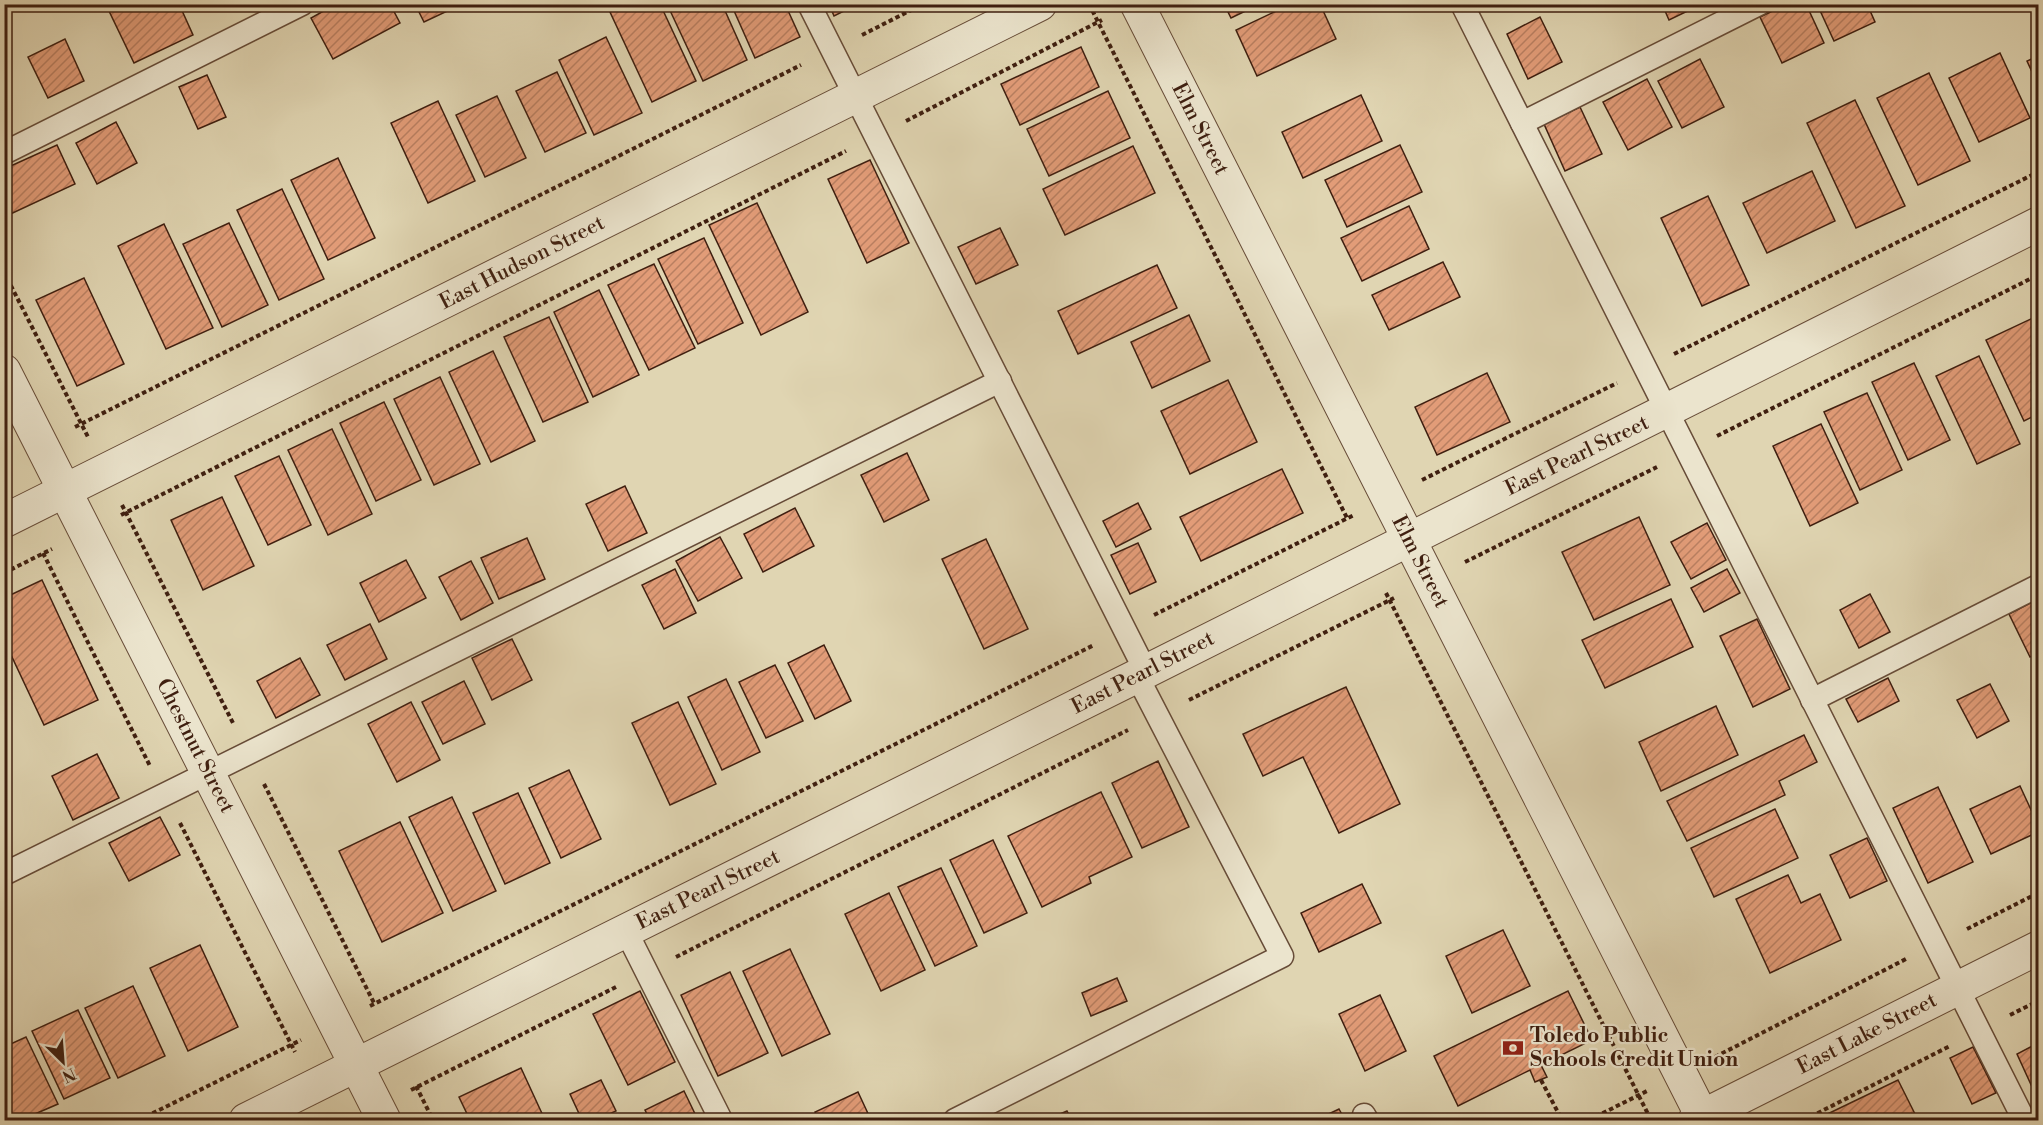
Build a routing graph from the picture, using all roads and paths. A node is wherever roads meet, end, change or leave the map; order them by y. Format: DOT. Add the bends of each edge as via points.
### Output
graph roads {
  1 [pos="302,4"];
  2 [pos="809,4"];
  3 [pos="922,4"];
  4 [pos="1040,4"];
  5 [pos="1137,4"];
  6 [pos="1462,4"];
  7 [pos="1759,4"];
  8 [pos="1106,18"];
  9 [pos="832,50"];
  10 [pos="856,96"];
  11 [pos="1522,123"];
  12 [pos="876,136"];
  13 [pos="4,153"];
  14 [pos="2038,172"];
  15 [pos="2038,224"];
  16 [pos="4,272"];
  17 [pos="2038,275"];
  18 [pos="1646,369"];
  19 [pos="4,371"];
  20 [pos="1000,381"];
  21 [pos="1668,411"];
  22 [pos="81,424"];
  23 [pos="41,443"];
  24 [pos="1687,451"];
  25 [pos="105,472"];
  26 [pos="65,492"];
  27 [pos="1388,498"];
  28 [pos="126,513"];
  29 [pos="4,522"];
  30 [pos="86,533"];
  31 [pos="1409,540"];
  32 [pos="4,573"];
  33 [pos="1429,580"];
  34 [pos="2038,586"];
  35 [pos="1125,630"];
  36 [pos="1142,674"];
  37 [pos="1812,700"];
  38 [pos="1158,716"];
  39 [pos="248,753"];
  40 [pos="208,772"];
  41 [pos="4,874"];
  42 [pos="2038,893"];
  43 [pos="626,931"];
  44 [pos="1934,945"];
  45 [pos="2038,948"];
  46 [pos="647,971"];
  47 [pos="1956,989"];
  48 [pos="2038,1001"];
  49 [pos="374,1004"];
  50 [pos="335,1023"];
  51 [pos="1978,1032"];
  52 [pos="395,1046"];
  53 [pos="357,1065"];
  54 [pos="1680,1073"];
  55 [pos="1541,1080"];
  56 [pos="417,1087"];
  57 [pos="1639,1095"];
  58 [pos="381,1114"];
  59 [pos="1700,1119"];
  60 [pos="139,1120"];
  61 [pos="246,1120"];
  62 [pos="433,1120"];
  63 [pos="722,1120"];
  64 [pos="955,1120"];
  65 [pos="1562,1120"];
  66 [pos="1589,1120"];
  67 [pos="1651,1120"];
  68 [pos="1804,1120"];
  69 [pos="2024,1120"];
  1 -- 13 [label="lane"];
  2 -- 9 [label="lane"];
  3 -- 9 [label="path"];
  4 -- 10 [label="street, East Hudson Street"];
  5 -- 27 [label="street, Elm Street"];
  6 -- 11 [label="lane"];
  7 -- 11 [label="lane"];
  8 -- 12 [label="path"];
  9 -- 10 [label="lane"];
  9 -- 22 [label="path"];
  10 -- 12 [label="lane"];
  10 -- 25 [label="street, East Hudson Street"];
  11 -- 18 [label="lane"];
  12 -- 20 [label="lane"];
  12 -- 28 [label="path"];
  14 -- 18 [label="path"];
  15 -- 21 [label="street, East Pearl Street"];
  16 -- 22 [label="path"];
  17 -- 24 [label="path"];
  18 -- 21 [label="lane"];
  18 -- 27 [label="path"];
  19 -- 23 [label="street, Chestnut Street"];
  20 -- 35 [label="lane"];
  20 -- 39 [label="lane"];
  21 -- 24 [label="lane"];
  21 -- 31 [label="street, East Pearl Street"];
  22 -- 23 [label="path"];
  22 -- 25 [label="path"];
  23 -- 26 [label="street, Chestnut Street"];
  24 -- 33 [label="path"];
  24 -- 37 [label="lane"];
  25 -- 26 [label="street, East Hudson Street"];
  25 -- 28 [label="path"];
  26 -- 29 [label="street, East Hudson Street"];
  26 -- 30 [label="street, Chestnut Street"];
  27 -- 31 [label="street, Elm Street"];
  27 -- 35 [label="path"];
  28 -- 30 [label="path"];
  28 -- 39 [label="path"];
  30 -- 32 [label="path"];
  30 -- 40 [label="street, Chestnut Street"];
  31 -- 33 [label="street, Elm Street"];
  31 -- 36 [label="street, East Pearl Street"];
  33 -- 38 [label="path"];
  33 -- 54 [label="street, Elm Street"];
  34 -- 37 [label="lane"];
  35 -- 36 [label="lane"];
  35 -- 49 [label="path"];
  36 -- 38 [label="lane"];
  36 -- 43 [label="street, East Pearl Street"];
  37 -- 44 [label="lane"];
  38 -- 46 [label="path"];
  38 -- 64 [label="lane" via="1282,956"];
  39 -- 40 [label="lane"];
  39 -- 49 [label="path"];
  40 -- 41 [label="lane"];
  40 -- 50 [label="street, Chestnut Street"];
  42 -- 44 [label="path"];
  43 -- 46 [label="lane"];
  43 -- 52 [label="street, East Pearl Street"];
  44 -- 47 [label="lane"];
  44 -- 54 [label="path"];
  45 -- 47 [label="street, East Lake Street"];
  46 -- 56 [label="path"];
  46 -- 63 [label="lane"];
  47 -- 51 [label="lane"];
  47 -- 59 [label="street, East Lake Street"];
  48 -- 51 [label="path"];
  49 -- 50 [label="path"];
  49 -- 52 [label="path"];
  50 -- 53 [label="street, Chestnut Street"];
  50 -- 60 [label="path"];
  51 -- 68 [label="path"];
  51 -- 69 [label="lane"];
  52 -- 53 [label="street, East Pearl Street"];
  52 -- 56 [label="path"];
  53 -- 58 [label="street, Chestnut Street"];
  53 -- 61 [label="street, East Pearl Street"];
  54 -- 57 [label="path"];
  54 -- 59 [label="street, Elm Street"];
  55 -- 65 [label="path"];
  56 -- 58 [label="path"];
  56 -- 62 [label="path"];
  57 -- 66 [label="path"];
  57 -- 67 [label="path"];
}
